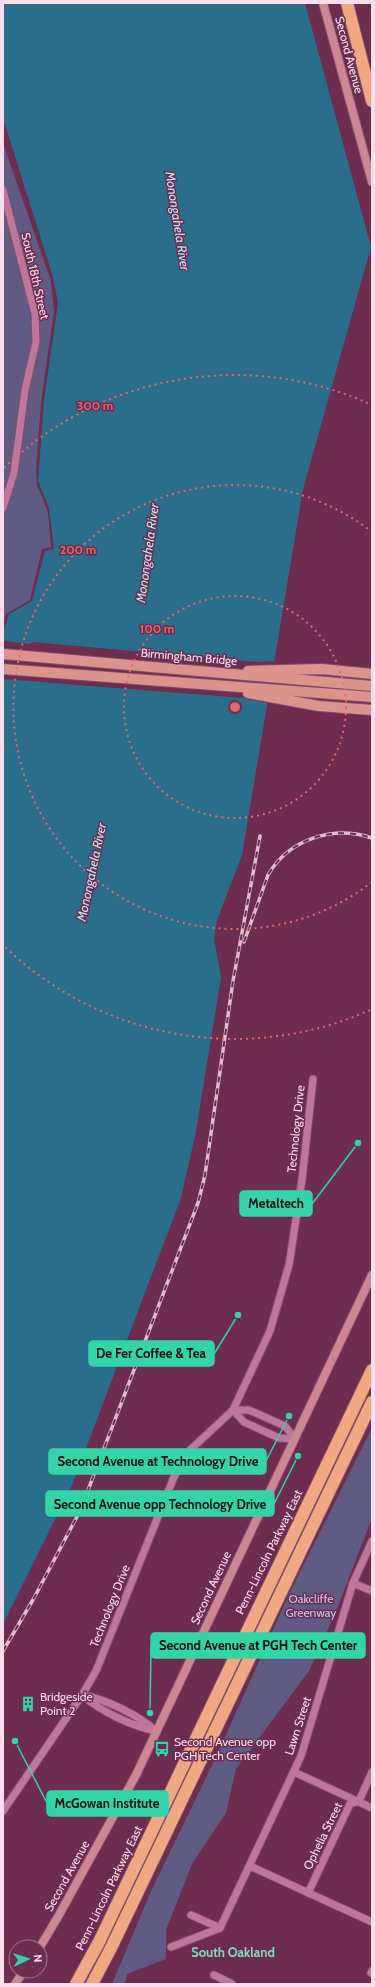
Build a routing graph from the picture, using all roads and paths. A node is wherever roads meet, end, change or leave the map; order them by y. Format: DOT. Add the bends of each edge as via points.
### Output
graph roads {
  1 [pos="323,3"];
  2 [pos="347,3"];
  3 [pos="372,101"];
  4 [pos="372,182"];
  5 [pos="3,190"];
  6 [pos="3,508"];
  7 [pos="3,654"];
  8 [pos="3,669"];
  9 [pos="217,672"];
  10 [pos="372,674"];
  11 [pos="210,686"];
  12 [pos="372,686"];
  13 [pos="372,697"];
  14 [pos="372,710"];
  15 [pos="312,1079"];
  16 [pos="372,1275"];
  17 [pos="372,1370"];
  18 [pos="372,1402"];
  19 [pos="233,1410"];
  20 [pos="295,1439"];
  21 [pos="372,1541"];
  22 [pos="353,1583"];
  23 [pos="372,1591"];
  24 [pos="82,1695"];
  25 [pos="157,1731"];
  26 [pos="294,1772"];
  27 [pos="372,1772"];
  28 [pos="359,1801"];
  29 [pos="372,1808"];
  30 [pos="3,1811"];
  31 [pos="250,1866"];
  32 [pos="308,1892"];
  33 [pos="191,1915"];
  34 [pos="372,1922"];
  35 [pos="220,1928"];
  36 [pos="45,1939"];
  37 [pos="172,1947"];
  38 [pos="214,1975"];
  39 [pos="76,1984"];
  40 [pos="92,1984"];
  41 [pos="232,1984"];
  1 -- 4 [label="main road, Second Avenue"];
  2 -- 3 [label="highway"];
  5 -- 6 [label="street, South 18th Street" via="35,314 36,332 24,390 14,474"];
  7 -- 9 [label="main road, Birmingham Bridge"];
  8 -- 11 [label="main road"];
  9 -- 10 [label="main road" via="322,669"];
  9 -- 12 [label="main road, Birmingham Bridge"];
  11 -- 13 [label="main road"];
  11 -- 14 [label="main road" via="319,706"];
  15 -- 19 [label="street, Technology Drive" via="302,1180 289,1265 270,1331"];
  16 -- 20 [label="main road, Second Avenue"];
  17 -- 39 [label="highway, Penn-Lincoln Parkway East" via="99,1942"];
  18 -- 40 [label="highway"];
  19 -- 20 [label="street" via="244,1422 279,1438"];
  19 -- 20 [label="street" via="249,1410 285,1426"];
  19 -- 24 [label="street, Technology Drive" via="194,1445 179,1468 99,1664"];
  20 -- 25 [label="main road, Second Avenue"];
  21 -- 22 [label="street, Lawn Street"];
  22 -- 23 [label="street"];
  22 -- 26 [label="street, Lawn Street"];
  24 -- 25 [label="street" via="92,1704 143,1729"];
  24 -- 30 [label="street, Technology Drive"];
  25 -- 36 [label="main road, Second Avenue" via="118,1809"];
  26 -- 28 [label="street"];
  26 -- 31 [label="street, Lawn Street"];
  27 -- 28 [label="street, Ophelia Street"];
  28 -- 29 [label="street"];
  28 -- 32 [label="street, Ophelia Street" via="350,1804"];
  31 -- 32 [label="street"];
  31 -- 35 [label="street, Lawn Street"];
  32 -- 34 [label="street"];
  33 -- 35 [label="street"];
  35 -- 37 [label="street"];
  38 -- 41 [label="street"];
}
